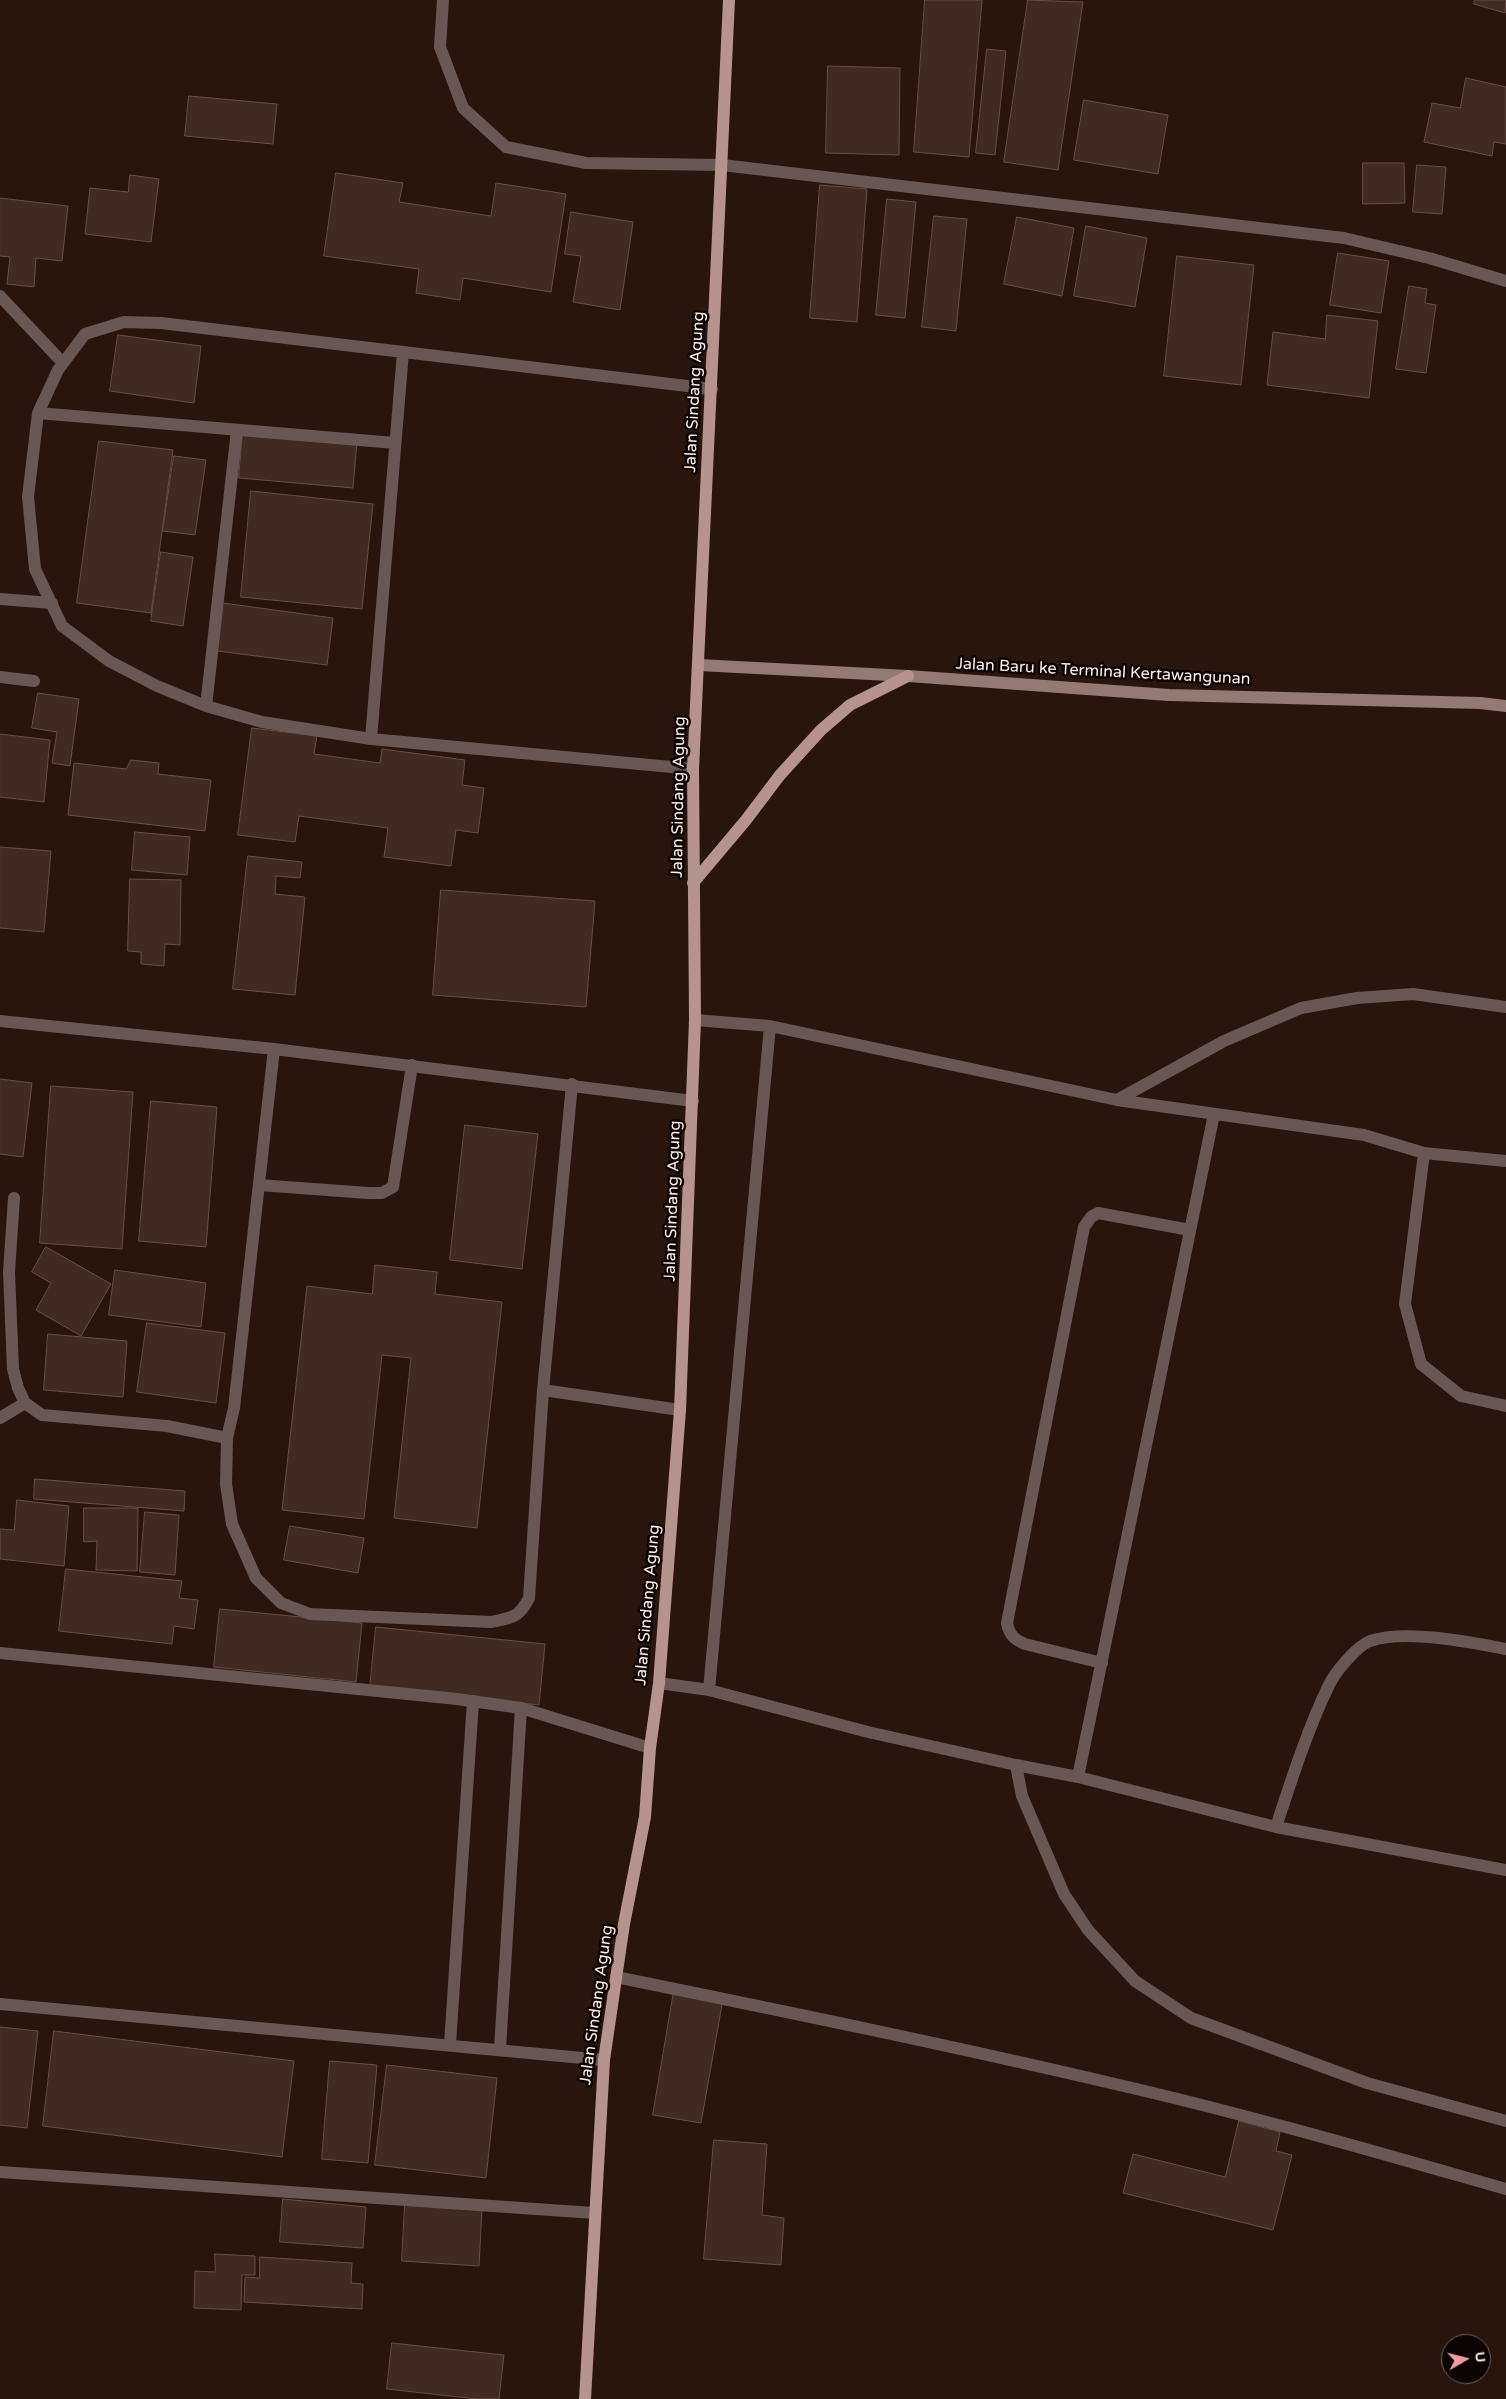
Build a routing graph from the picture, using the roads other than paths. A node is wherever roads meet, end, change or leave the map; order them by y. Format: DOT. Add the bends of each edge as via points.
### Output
graph roads {
  1 [pos="444,0"];
  2 [pos="729,0"];
  3 [pos="722,165"];
  4 [pos="1506,281"];
  5 [pos="0,296"];
  6 [pos="403,352"];
  7 [pos="63,363"];
  8 [pos="712,389"];
  9 [pos="38,413"];
  10 [pos="237,430"];
  11 [pos="395,443"];
  12 [pos="0,599"];
  13 [pos="52,603"];
  14 [pos="699,665"];
  15 [pos="908,676"];
  16 [pos="0,677"];
  17 [pos="34,681"];
  18 [pos="206,706"];
  19 [pos="1506,706"];
  20 [pos="371,739"];
  21 [pos="693,769"];
  22 [pos="693,883"];
  23 [pos="1506,1008"];
  24 [pos="695,1020"];
  25 [pos="0,1021"];
  26 [pos="770,1026"];
  27 [pos="274,1049"];
  28 [pos="412,1065"];
  29 [pos="572,1084"];
  30 [pos="1117,1100"];
  31 [pos="693,1101"];
  32 [pos="1214,1114"];
  33 [pos="1424,1153"];
  34 [pos="1506,1160"];
  35 [pos="259,1185"];
  36 [pos="14,1198"];
  37 [pos="1190,1230"];
  38 [pos="543,1390"];
  39 [pos="25,1403"];
  40 [pos="1506,1406"];
  41 [pos="680,1410"];
  42 [pos="0,1418"];
  43 [pos="227,1438"];
  44 [pos="1506,1649"];
  45 [pos="0,1653"];
  46 [pos="1102,1664"];
  47 [pos="659,1683"];
  48 [pos="710,1690"];
  49 [pos="473,1701"];
  50 [pos="521,1708"];
  51 [pos="650,1748"];
  52 [pos="1016,1765"];
  53 [pos="1078,1777"];
  54 [pos="1276,1827"];
  55 [pos="1506,1870"];
  56 [pos="616,1977"];
  57 [pos="0,2004"];
  58 [pos="450,2044"];
  59 [pos="500,2049"];
  60 [pos="604,2060"];
  61 [pos="1506,2121"];
  62 [pos="0,2172"];
  63 [pos="1506,2189"];
  64 [pos="594,2213"];
  65 [pos="585,2399"];
  1 -- 3 [label="street" via="440,47 463,108 506,147 586,163"];
  2 -- 3 [label="main road, Jalan Sindang Agung"];
  3 -- 4 [label="street" via="1344,238"];
  3 -- 8 [label="main road, Jalan Sindang Agung"];
  5 -- 7 [label="street"];
  6 -- 7 [label="street" via="161,323 124,322 85,334"];
  6 -- 8 [label="street"];
  6 -- 11 [label="street"];
  7 -- 9 [label="street"];
  8 -- 14 [label="main road, Jalan Sindang Agung"];
  9 -- 10 [label="street"];
  9 -- 13 [label="street" via="28,496 35,569"];
  10 -- 11 [label="street"];
  10 -- 18 [label="street"];
  11 -- 20 [label="street"];
  12 -- 13 [label="street"];
  13 -- 18 [label="street" via="62,626 109,661"];
  14 -- 15 [label="main road, Jalan Baru ke Terminal Kertawangunan"];
  14 -- 21 [label="main road, Jalan Sindang Agung"];
  15 -- 19 [label="main road, Jalan Baru ke Terminal Kertawangunan" via="1169,695"];
  15 -- 22 [label="main road" via="850,705 821,730 780,775"];
  16 -- 17 [label="street"];
  18 -- 20 [label="street" via="262,722"];
  20 -- 21 [label="street"];
  21 -- 22 [label="main road, Jalan Sindang Agung"];
  22 -- 24 [label="main road, Jalan Sindang Agung"];
  23 -- 30 [label="street" via="1413,994 1357,998 1301,1008 1224,1041"];
  24 -- 26 [label="street"];
  24 -- 31 [label="main road, Jalan Sindang Agung"];
  25 -- 27 [label="street"];
  26 -- 30 [label="street"];
  26 -- 48 [label="street"];
  27 -- 28 [label="street"];
  27 -- 35 [label="street"];
  28 -- 29 [label="street"];
  28 -- 35 [label="street" via="393,1186 382,1194"];
  29 -- 31 [label="street"];
  29 -- 38 [label="street"];
  30 -- 32 [label="street"];
  31 -- 41 [label="main road, Jalan Sindang Agung"];
  32 -- 33 [label="street" via="1364,1135"];
  32 -- 37 [label="street"];
  33 -- 34 [label="street"];
  33 -- 40 [label="street" via="1405,1304 1420,1364 1461,1396"];
  35 -- 43 [label="street" via="234,1408"];
  36 -- 39 [label="street" via="9,1272 13,1369"];
  37 -- 46 [label="street"];
  37 -- 46 [label="street" via="1098,1214 1091,1217 1084,1227 1007,1623 1015,1640"];
  38 -- 41 [label="street"];
  38 -- 43 [label="street" via="528,1598 522,1612 510,1619 491,1622 310,1614 281,1603 256,1578 232,1524 226,1484"];
  39 -- 42 [label="street"];
  39 -- 43 [label="street" via="42,1415 166,1426"];
  41 -- 47 [label="main road, Jalan Sindang Agung"];
  44 -- 54 [label="street" via="1460,1640 1400,1636 1369,1642 1344,1662 1329,1683"];
  45 -- 49 [label="street"];
  46 -- 53 [label="street"];
  47 -- 48 [label="street"];
  47 -- 51 [label="main road, Jalan Sindang Agung"];
  48 -- 52 [label="street" via="868,1732"];
  49 -- 50 [label="street"];
  49 -- 58 [label="street"];
  50 -- 51 [label="street"];
  50 -- 59 [label="street"];
  51 -- 56 [label="main road, Jalan Sindang Agung" via="645,1817"];
  52 -- 53 [label="street"];
  52 -- 61 [label="street" via="1022,1796 1064,1894 1088,1930 1135,1981 1191,2018 1367,2083"];
  53 -- 54 [label="street"];
  54 -- 55 [label="street"];
  56 -- 60 [label="main road, Jalan Sindang Agung"];
  56 -- 63 [label="street" via="1117,2084"];
  57 -- 58 [label="street"];
  58 -- 59 [label="street"];
  59 -- 60 [label="street"];
  60 -- 64 [label="main road, Jalan Sindang Agung"];
  62 -- 64 [label="street"];
  64 -- 65 [label="main road, Jalan Sindang Agung"];
}
